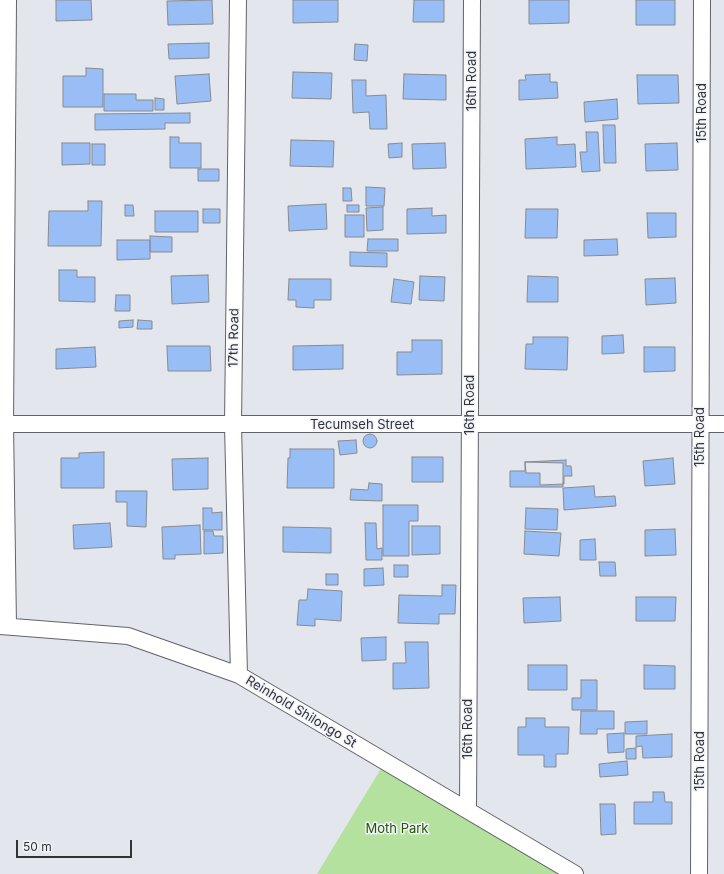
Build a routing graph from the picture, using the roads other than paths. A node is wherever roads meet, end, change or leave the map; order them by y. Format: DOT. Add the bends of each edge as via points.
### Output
graph roads {
  1 [pos="8,0"];
  2 [pos="238,0"];
  3 [pos="472,0"];
  4 [pos="702,0"];
  5 [pos="700,423"];
  6 [pos="2,424"];
  7 [pos="724,424"];
  8 [pos="233,425"];
  9 [pos="470,425"];
  10 [pos="4,626"];
  11 [pos="239,675"];
  12 [pos="468,810"];
  13 [pos="575,874"];
  14 [pos="699,874"];
  1 -- 6 [label="street"];
  2 -- 8 [label="street, 17th Road"];
  3 -- 9 [label="street, 16th Road"];
  4 -- 5 [label="street, 15th Road"];
  5 -- 7 [label="street, Tecumseh Street"];
  5 -- 9 [label="street, Tecumseh Street"];
  5 -- 14 [label="street, 15th Road"];
  6 -- 8 [label="street, Tecumseh Street"];
  6 -- 10 [label="street"];
  8 -- 9 [label="street, Tecumseh Street"];
  8 -- 11 [label="street, 17th Road"];
  9 -- 12 [label="street, 16th Road"];
  10 -- 11 [label="street, Reinhold Shilongo St" via="128,636"];
  11 -- 12 [label="street, Reinhold Shilongo St"];
  12 -- 13 [label="street, Reinhold Shilongo St"];
}
